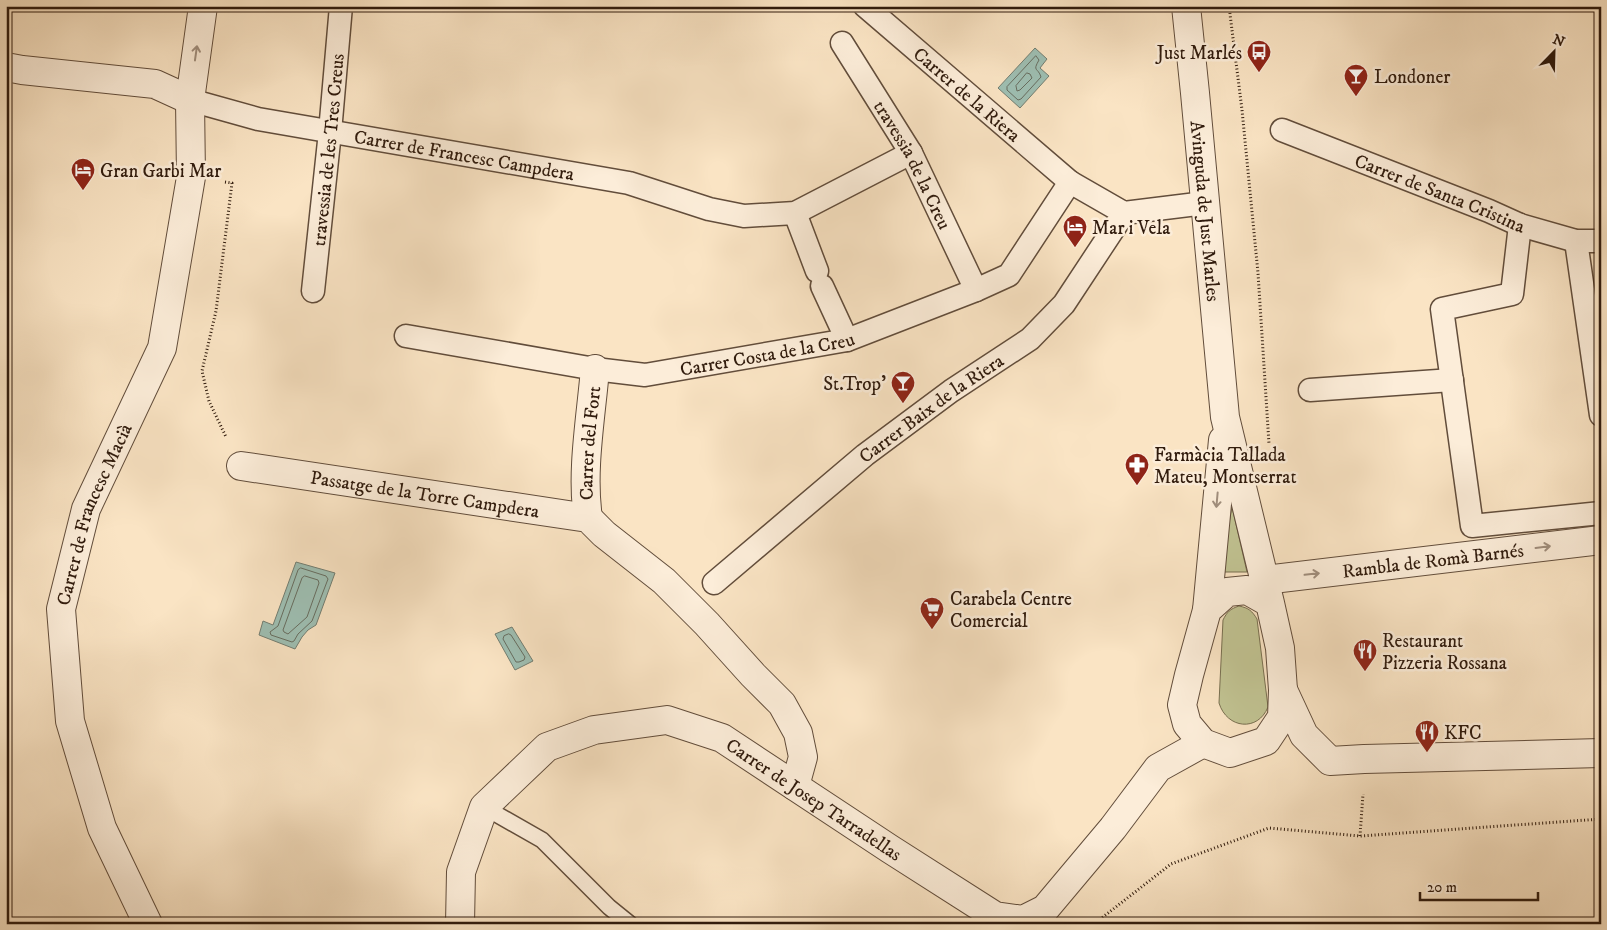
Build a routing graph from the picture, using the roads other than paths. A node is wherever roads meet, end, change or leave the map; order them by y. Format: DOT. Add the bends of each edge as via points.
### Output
graph roads {
  1 [pos="203,6"];
  2 [pos="341,6"];
  3 [pos="865,6"];
  4 [pos="1186,6"];
  5 [pos="842,43"];
  6 [pos="6,67"];
  7 [pos="190,100"];
  8 [pos="1282,130"];
  9 [pos="330,132"];
  10 [pos="911,153"];
  11 [pos="1070,182"];
  12 [pos="1205,203"];
  13 [pos="795,213"];
  14 [pos="1124,213"];
  15 [pos="1520,225"];
  16 [pos="1576,240"];
  17 [pos="1601,241"];
  18 [pos="976,290"];
  19 [pos="313,291"];
  20 [pos="406,336"];
  21 [pos="847,340"];
  22 [pos="595,369"];
  23 [pos="1452,380"];
  24 [pos="1310,390"];
  25 [pos="1601,415"];
  26 [pos="1225,416"];
  27 [pos="242,466"];
  28 [pos="1601,512"];
  29 [pos="588,518"];
  30 [pos="1601,540"];
  31 [pos="714,582"];
  32 [pos="1267,592"];
  33 [pos="1208,610"];
  34 [pos="1283,690"];
  35 [pos="1203,743"];
  36 [pos="1601,753"];
  37 [pos="794,786"];
  38 [pos="484,807"];
  39 [pos="148,924"];
  40 [pos="460,924"];
  41 [pos="630,924"];
  7 -- 1 [label="street, Carrer de Francesc Macià, one-way"];
  2 -- 9 [label="street, travessia de les Tres Creus"];
  3 -- 11 [label="street, Carrer de la Riera"];
  4 -- 12 [label="street, Avinguda de Just Marles"];
  5 -- 10 [label="street, travessia de la Creu"];
  6 -- 7 [label="street, Carrer de Francesc Campdera" via="155,84"];
  7 -- 9 [label="street, Carrer de Francesc Campdera" via="258,119"];
  7 -- 39 [label="street, Carrer de Francesc Macià" via="191,178 162,348 86,509 61,609 70,721 102,828"];
  8 -- 15 [label="street, Carrer de Santa Cristina"];
  9 -- 13 [label="street, Carrer de Francesc Campdera" via="629,183 709,209 744,216"];
  9 -- 19 [label="street, travessia de les Tres Creus"];
  10 -- 13 [label="street, Carrer de Francesc Campdera"];
  10 -- 18 [label="street, travessia de la Creu"];
  11 -- 14 [label="street, Carrer de la Riera"];
  11 -- 18 [label="street, Carrer Costa de la Creu" via="1009,275"];
  12 -- 14 [label="street"];
  12 -- 26 [label="street, Avinguda de Just Marles"];
  13 -- 21 [label="street"];
  14 -- 31 [label="street, Carrer Baix de la Riera" via="1064,304 1030,339 951,391 865,455"];
  15 -- 16 [label="street, Carrer de Santa Cristina"];
  15 -- 23 [label="street" via="1512,294 1442,309"];
  16 -- 17 [label="street, Carrer de Santa Cristina"];
  16 -- 25 [label="street"];
  18 -- 21 [label="street, Carrer Costa de la Creu"];
  20 -- 22 [label="street, Carrer Costa de la Creu"];
  21 -- 22 [label="street, Carrer Costa de la Creu" via="646,375"];
  22 -- 29 [label="street, Carrer del Fort" via="585,476"];
  23 -- 24 [label="street"];
  23 -- 28 [label="street" via="1472,526"];
  26 -- 32 [label="street, Avinguda de Just Marles"];
  26 -- 33 [label="street, Avinguda de Just Marles, one-way"];
  27 -- 29 [label="street, Passatge de la Torre Campdera"];
  29 -- 37 [label="street" via="664,581 782,704 798,733 803,757"];
  32 -- 30 [label="street, Rambla de Romà Barnés, one-way"];
  32 -- 33 [label="street" via="1227,592"];
  32 -- 34 [label="street, Avinguda de Just Marles" via="1280,648"];
  33 -- 35 [label="street, Avinguda de Just Marles" via="1182,705 1187,724"];
  34 -- 35 [label="street" via="1282,717 1266,741 1230,753"];
  34 -- 36 [label="street" via="1304,735 1330,761"];
  35 -- 37 [label="street, Carrer de Josep Tarradellas" via="1158,768 1045,909 1023,920 995,916"];
  37 -- 38 [label="street, Carrer de Josep Tarradellas" via="722,738 667,720 594,730 547,747"];
  38 -- 40 [label="street, Carrer de Josep Tarradellas" via="461,872"];
  38 -- 41 [label="lane" via="542,840"];
}
